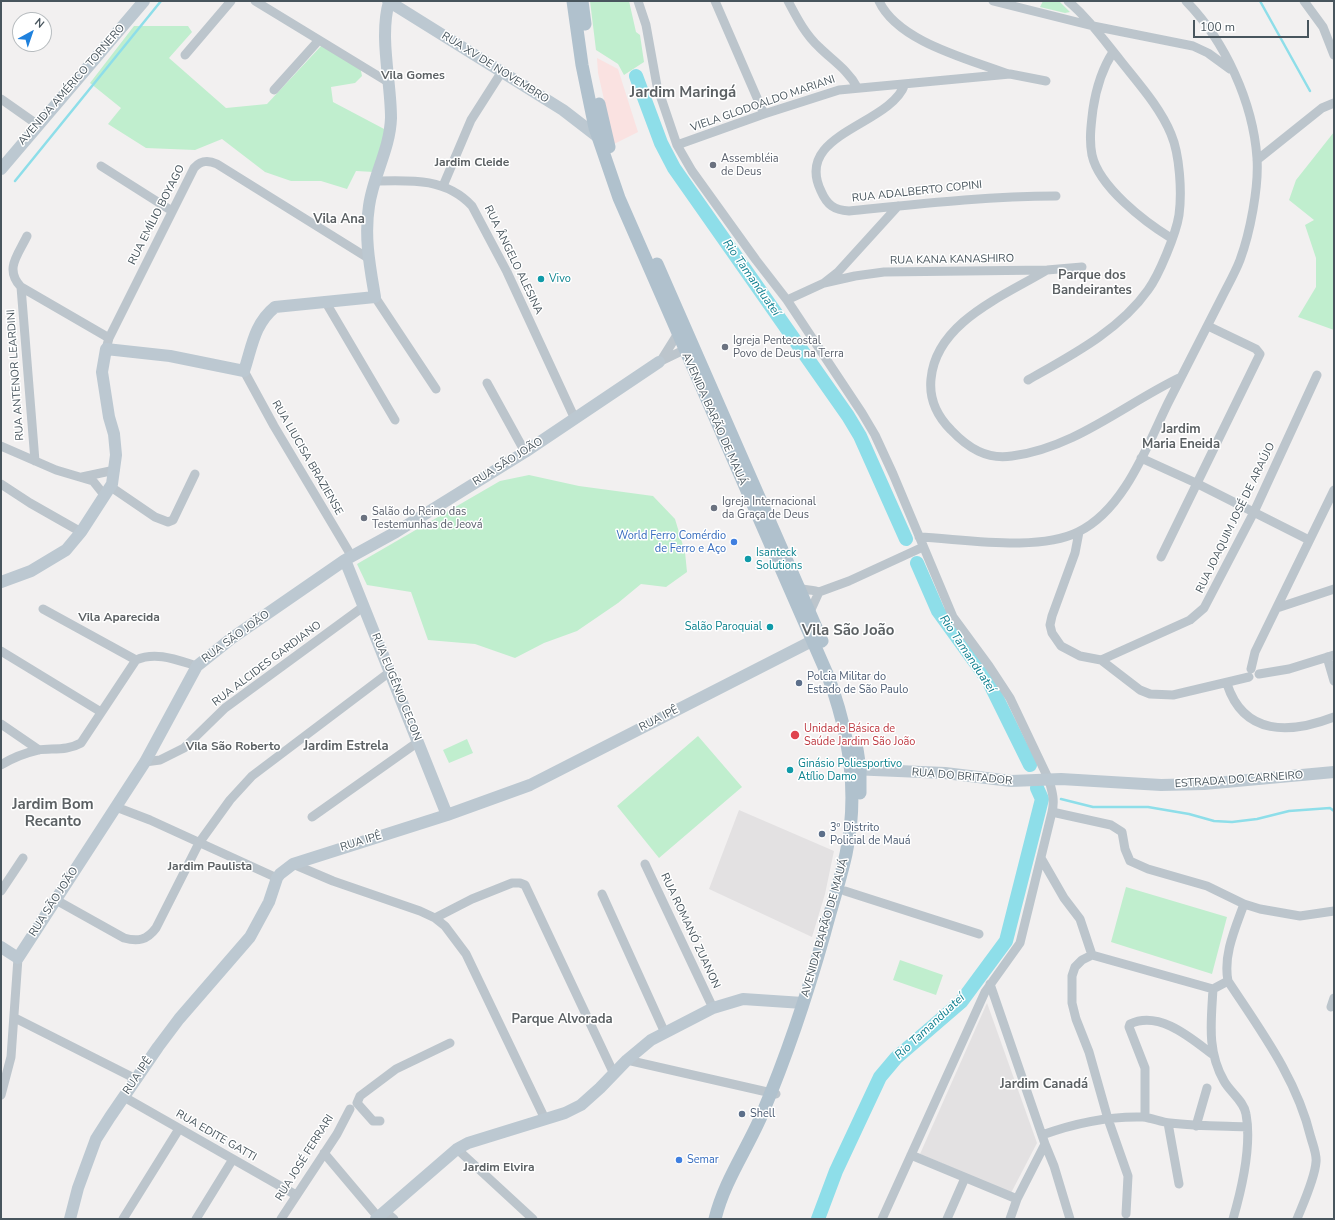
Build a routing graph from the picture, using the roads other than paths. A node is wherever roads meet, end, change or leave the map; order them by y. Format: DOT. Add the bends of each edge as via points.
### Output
graph roads {
  1 [pos="144,1"];
  2 [pos="230,1"];
  3 [pos="255,1"];
  4 [pos="389,1"];
  5 [pos="573,1"];
  6 [pos="582,1"];
  7 [pos="638,1"];
  8 [pos="715,1"];
  9 [pos="788,1"];
  10 [pos="879,1"];
  11 [pos="993,1"];
  12 [pos="1068,1"];
  13 [pos="1186,1"];
  14 [pos="1304,1"];
  15 [pos="1093,26"];
  16 [pos="319,40"];
  17 [pos="1113,52"];
  18 [pos="185,55"];
  19 [pos="1334,55"];
  20 [pos="501,73"];
  21 [pos="1234,73"];
  22 [pos="1010,74"];
  23 [pos="1046,81"];
  24 [pos="388,82"];
  25 [pos="905,84"];
  26 [pos="857,87"];
  27 [pos="274,90"];
  28 [pos="1,99"];
  29 [pos="1334,103"];
  30 [pos="764,114"];
  31 [pos="38,125"];
  32 [pos="598,137"];
  33 [pos="677,145"];
  34 [pos="1257,160"];
  35 [pos="101,166"];
  36 [pos="1,169"];
  37 [pos="376,181"];
  38 [pos="443,186"];
  39 [pos="1056,196"];
  40 [pos="898,206"];
  41 [pos="172,211"];
  42 [pos="27,236"];
  43 [pos="1171,238"];
  44 [pos="368,258"];
  45 [pos="1082,267"];
  46 [pos="1047,270"];
  47 [pos="824,283"];
  48 [pos="21,287"];
  49 [pos="375,297"];
  50 [pos="787,300"];
  51 [pos="325,301"];
  52 [pos="1208,326"];
  53 [pos="677,335"];
  54 [pos="107,343"];
  55 [pos="688,347"];
  56 [pos="659,362"];
  57 [pos="244,371"];
  58 [pos="1317,375"];
  59 [pos="1181,377"];
  60 [pos="1028,380"];
  61 [pos="487,383"];
  62 [pos="436,390"];
  63 [pos="575,419"];
  64 [pos="395,420"];
  65 [pos="1,446"];
  66 [pos="524,452"];
  67 [pos="1141,458"];
  68 [pos="35,461"];
  69 [pos="115,470"];
  70 [pos="195,474"];
  71 [pos="82,477"];
  72 [pos="1196,483"];
  73 [pos="1,484"];
  74 [pos="1334,490"];
  75 [pos="108,491"];
  76 [pos="1254,512"];
  77 [pos="81,532"];
  78 [pos="1079,532"];
  79 [pos="919,537"];
  80 [pos="1309,540"];
  81 [pos="923,547"];
  82 [pos="1160,558"];
  83 [pos="349,559"];
  84 [pos="785,579"];
  85 [pos="1,582"];
  86 [pos="799,589"];
  87 [pos="1334,589"];
  88 [pos="820,592"];
  89 [pos="363,607"];
  90 [pos="1277,608"];
  91 [pos="43,609"];
  92 [pos="810,612"];
  93 [pos="812,641"];
  94 [pos="1,651"];
  95 [pos="1330,656"];
  96 [pos="136,660"];
  97 [pos="1101,660"];
  98 [pos="197,666"];
  99 [pos="834,670"];
  100 [pos="391,671"];
  101 [pos="1253,673"];
  102 [pos="1334,681"];
  103 [pos="1227,684"];
  104 [pos="101,712"];
  105 [pos="1334,717"];
  106 [pos="1,724"];
  107 [pos="418,742"];
  108 [pos="39,750"];
  109 [pos="145,762"];
  110 [pos="1,766"];
  111 [pos="855,769"];
  112 [pos="1334,772"];
  113 [pos="1049,780"];
  114 [pos="116,807"];
  115 [pos="1052,812"];
  116 [pos="447,815"];
  117 [pos="312,817"];
  118 [pos="199,843"];
  119 [pos="23,858"];
  120 [pos="1041,858"];
  121 [pos="293,864"];
  122 [pos="645,864"];
  123 [pos="278,878"];
  124 [pos="1,891"];
  125 [pos="845,891"];
  126 [pos="602,894"];
  127 [pos="56,900"];
  128 [pos="1244,904"];
  129 [pos="1334,911"];
  130 [pos="435,918"];
  131 [pos="979,934"];
  132 [pos="1,947"];
  133 [pos="1092,955"];
  134 [pos="18,958"];
  135 [pos="1228,981"];
  136 [pos="990,984"];
  137 [pos="1213,989"];
  138 [pos="807,1003"];
  139 [pos="713,1008"];
  140 [pos="15,1018"];
  141 [pos="665,1033"];
  142 [pos="450,1042"];
  143 [pos="1212,1054"];
  144 [pos="627,1060"];
  145 [pos="614,1074"];
  146 [pos="136,1079"];
  147 [pos="1207,1088"];
  148 [pos="774,1094"];
  149 [pos="1,1095"];
  150 [pos="124,1097"];
  151 [pos="350,1109"];
  152 [pos="1145,1117"];
  153 [pos="1108,1118"];
  154 [pos="545,1119"];
  155 [pos="380,1121"];
  156 [pos="1168,1123"];
  157 [pos="1196,1126"];
  158 [pos="1246,1127"];
  159 [pos="179,1129"];
  160 [pos="1043,1139"];
  161 [pos="458,1149"];
  162 [pos="324,1153"];
  163 [pos="911,1155"];
  164 [pos="233,1159"];
  165 [pos="965,1178"];
  166 [pos="1179,1184"];
  167 [pos="296,1195"];
  168 [pos="1017,1200"];
  169 [pos="1126,1214"];
  170 [pos="380,1216"];
  171 [pos="1013,1217"];
  172 [pos="70,1219"];
  173 [pos="123,1219"];
  174 [pos="196,1219"];
  175 [pos="281,1219"];
  176 [pos="394,1219"];
  177 [pos="533,1219"];
  178 [pos="715,1219"];
  179 [pos="723,1219"];
  180 [pos="882,1219"];
  181 [pos="946,1219"];
  182 [pos="1070,1219"];
  183 [pos="1233,1219"];
  184 [pos="1297,1219"];
  1 -- 31 [label="street, AVENIDA AMÉRICO TORNERO"];
  2 -- 18 [label="street"];
  3 -- 16 [label="street"];
  4 -- 20 [label="street, RUA XV DE NOVEMBRO"];
  4 -- 24 [label="street" via="386,26"];
  5 -- 32 [label="main road, AVENIDA BARÃO DE MAUÁ" via="582,65"];
  6 -- 55 [label="main road, AVENIDA BARÃO DE MAUÁ" via="590,62 610,149"];
  7 -- 33 [label="street" via="646,25 657,86"];
  8 -- 30 [label="street"];
  9 -- 26 [label="street" via="811,39"];
  10 -- 22 [label="street" via="896,22 930,45"];
  11 -- 15 [label="street"];
  12 -- 15 [label="street"];
  13 -- 21 [label="street" via="1205,24"];
  14 -- 19 [label="street" via="1323,28"];
  15 -- 17 [label="street"];
  15 -- 21 [label="street" via="1193,46 1208,53"];
  16 -- 24 [label="street"];
  16 -- 27 [label="street"];
  17 -- 43 [label="street" via="1159,112 1172,135 1178,162 1180,193 1179,216"];
  17 -- 43 [label="street" via="1104,67 1094,104 1090,135 1092,156 1099,173 1111,188 1154,227"];
  20 -- 32 [label="street, RUA XV DE NOVEMBRO" via="563,110"];
  20 -- 38 [label="street" via="472,120"];
  21 -- 34 [label="street" via="1251,122"];
  22 -- 23 [label="street"];
  22 -- 25 [label="street, VIELA GLODOALDO MARIANI"];
  24 -- 37 [label="street" via="390,128"];
  25 -- 26 [label="street, VIELA GLODOALDO MARIANI"];
  25 -- 40 [label="street, RUA ADALBERTO COPINI" via="893,103 835,140 824,150 817,160 815,169 821,191 832,208 849,211"];
  26 -- 30 [label="street, VIELA GLODOALDO MARIANI" via="839,90"];
  28 -- 31 [label="street"];
  29 -- 34 [label="street" via="1322,108"];
  30 -- 33 [label="street, VIELA GLODOALDO MARIANI"];
  31 -- 36 [label="street, AVENIDA AMÉRICO TORNERO"];
  32 -- 53 [label="main road, AVENIDA BARÃO DE MAUÁ" via="619,198"];
  33 -- 50 [label="street" via="692,170"];
  34 -- 52 [label="street" via="1248,234 1239,261"];
  35 -- 41 [label="street"];
  37 -- 38 [label="street, RUA ÂNGELO ALESINA" via="408,180"];
  37 -- 44 [label="street" via="369,206"];
  38 -- 63 [label="street, RUA ÂNGELO ALESINA" via="464,197 472,206 507,272"];
  39 -- 40 [label="street, RUA ADALBERTO COPINI" via="986,198"];
  40 -- 47 [label="street" via="842,268"];
  41 -- 44 [label="street, RUA EMÍLIO BOYAGO" via="194,168 201,162 210,161"];
  41 -- 54 [label="street, RUA EMÍLIO BOYAGO"];
  42 -- 48 [label="street" via="13,264 12,272"];
  43 -- 60 [label="street" via="1148,291 1129,311 1107,331"];
  44 -- 49 [label="street"];
  45 -- 46 [label="street, RUA KANA KANASHIRO"];
  46 -- 47 [label="street, RUA KANA KANASHIRO" via="884,272"];
  46 -- 59 [label="street" via="979,310 948,336 939,349 932,370 932,399 946,425 960,440 987,456 1011,456 1044,450 1075,436"];
  47 -- 50 [label="street"];
  48 -- 54 [label="street"];
  48 -- 68 [label="street, RUA ANTENOR LEARDINI"];
  49 -- 51 [label="street"];
  49 -- 62 [label="street"];
  50 -- 79 [label="street" via="875,435"];
  51 -- 57 [label="street" via="282,305 267,313 258,327"];
  51 -- 64 [label="street"];
  52 -- 59 [label="street"];
  52 -- 72 [label="street" via="1260,353"];
  53 -- 55 [label="main road, AVENIDA BARÃO DE MAUÁ"];
  53 -- 56 [label="street, RUA SÃO JOÃO"];
  54 -- 57 [label="street"];
  54 -- 69 [label="street" via="102,372 114,434"];
  55 -- 56 [label="street, RUA SÃO JOÃO"];
  55 -- 84 [label="main road, AVENIDA BARÃO DE MAUÁ"];
  55 -- 86 [label="main road, AVENIDA BARÃO DE MAUÁ"];
  56 -- 63 [label="street, RUA SÃO JOÃO"];
  57 -- 83 [label="street, RUA LIUCISA BRAZIENSE"];
  58 -- 76 [label="street, RUA JOAQUIM JOSÉ DE ARAÚJO"];
  59 -- 67 [label="street"];
  61 -- 66 [label="street"];
  63 -- 66 [label="street, RUA SÃO JOÃO"];
  65 -- 68 [label="street"];
  66 -- 83 [label="street, RUA SÃO JOÃO"];
  67 -- 72 [label="street"];
  67 -- 78 [label="street" via="1111,506 1093,524"];
  68 -- 71 [label="street"];
  69 -- 71 [label="street"];
  69 -- 75 [label="street"];
  70 -- 75 [label="street" via="172,520 168,522"];
  71 -- 75 [label="street"];
  72 -- 76 [label="street"];
  72 -- 82 [label="street"];
  73 -- 77 [label="street"];
  74 -- 80 [label="street"];
  75 -- 77 [label="street"];
  76 -- 80 [label="street"];
  76 -- 97 [label="street, RUA JOAQUIM JOSÉ DE ARAÚJO" via="1209,602 1199,614"];
  77 -- 85 [label="street" via="66,550 43,566"];
  78 -- 79 [label="street" via="1063,539 1037,542 986,542"];
  78 -- 97 [label="street" via="1075,553 1050,625 1054,639 1061,646 1080,656"];
  79 -- 81 [label="street"];
  80 -- 90 [label="street"];
  81 -- 88 [label="street"];
  81 -- 113 [label="street" via="953,617 1010,698"];
  83 -- 89 [label="street, RUA EUGÊNIO CECON"];
  83 -- 98 [label="street, RUA SÃO JOÃO" via="232,638"];
  84 -- 86 [label="street"];
  84 -- 93 [label="main road, AVENIDA BARÃO DE MAUÁ"];
  86 -- 88 [label="street"];
  86 -- 92 [label="main road, AVENIDA BARÃO DE MAUÁ"];
  87 -- 90 [label="street"];
  88 -- 92 [label="street"];
  89 -- 100 [label="street, RUA EUGÊNIO CECON"];
  89 -- 109 [label="street, RUA ALCIDES GARDIANO" via="225,708 184,748 160,760"];
  90 -- 101 [label="street" via="1255,652"];
  91 -- 96 [label="street"];
  92 -- 99 [label="main road, AVENIDA BARÃO DE MAUÁ"];
  93 -- 99 [label="main road"];
  93 -- 111 [label="main road, AVENIDA BARÃO DE MAUÁ" via="836,697"];
  93 -- 116 [label="street, RUA IPÊ" via="530,785"];
  94 -- 104 [label="street"];
  95 -- 101 [label="street" via="1289,669"];
  95 -- 102 [label="street"];
  96 -- 98 [label="street" via="160,656"];
  96 -- 104 [label="street"];
  97 -- 103 [label="street" via="1140,690 1150,694 1173,695"];
  98 -- 109 [label="street, RUA SÃO JOÃO"];
  99 -- 111 [label="main road, AVENIDA BARÃO DE MAUÁ" via="848,711"];
  100 -- 107 [label="street, RUA EUGÊNIO CECON"];
  100 -- 118 [label="street" via="252,776 230,800"];
  101 -- 103 [label="street"];
  103 -- 105 [label="street" via="1234,703 1242,712 1266,725 1281,729"];
  104 -- 108 [label="street" via="91,729 76,746"];
  106 -- 108 [label="street"];
  107 -- 116 [label="street, RUA EUGÊNIO CECON"];
  107 -- 117 [label="street"];
  108 -- 110 [label="street" via="10,760"];
  109 -- 114 [label="street, RUA SÃO JOÃO"];
  111 -- 113 [label="street, RUA DO BRITADOR" via="945,773 1011,781"];
  111 -- 125 [label="main road, AVENIDA BARÃO DE MAUÁ" via="857,833"];
  111 -- 138 [label="main road, AVENIDA BARÃO DE MAUÁ" via="846,852"];
  112 -- 113 [label="street, ESTRADA DO CARNEIRO" via="1204,784 1161,785"];
  113 -- 115 [label="street" via="1054,803"];
  114 -- 118 [label="street"];
  114 -- 127 [label="street, RUA SÃO JOÃO"];
  115 -- 120 [label="street"];
  115 -- 128 [label="street" via="1111,825 1122,832 1130,861 1207,886"];
  116 -- 121 [label="street, RUA IPÊ"];
  118 -- 123 [label="street"];
  118 -- 127 [label="street" via="156,928 147,938 133,941 124,938"];
  119 -- 124 [label="street"];
  120 -- 133 [label="street" via="1064,898 1080,919"];
  120 -- 136 [label="street" via="1020,943"];
  121 -- 123 [label="street, RUA IPÊ"];
  121 -- 130 [label="street"];
  122 -- 139 [label="street, RUA ROMANÓ ZUANON"];
  123 -- 146 [label="street, RUA IPÊ" via="269,902 250,937 179,1019"];
  125 -- 131 [label="street"];
  125 -- 138 [label="main road, AVENIDA BARÃO DE MAUÁ"];
  126 -- 141 [label="street"];
  127 -- 134 [label="street, RUA SÃO JOÃO"];
  128 -- 129 [label="street" via="1300,916"];
  128 -- 135 [label="street" via="1230,946 1226,971"];
  130 -- 145 [label="street" via="512,883 525,885"];
  130 -- 154 [label="street" via="452,933 466,954"];
  132 -- 134 [label="street"];
  133 -- 137 [label="street"];
  133 -- 153 [label="street" via="1075,967 1072,976 1072,1003 1090,1052"];
  134 -- 140 [label="street"];
  135 -- 137 [label="street"];
  135 -- 184 [label="street" via="1291,1079 1306,1118 1317,1161"];
  136 -- 160 [label="street"];
  136 -- 163 [label="street"];
  137 -- 143 [label="street"];
  138 -- 139 [label="street" via="743,999"];
  138 -- 148 [label="main road, AVENIDA BARÃO DE MAUÁ" via="798,1043"];
  139 -- 141 [label="street"];
  140 -- 146 [label="street"];
  140 -- 149 [label="street" via="11,1057"];
  141 -- 144 [label="street" via="651,1040"];
  142 -- 155 [label="street" via="396,1068 360,1096 357,1103 373,1121"];
  143 -- 152 [label="street" via="1167,1024 1152,1021 1130,1024 1145,1068"];
  143 -- 158 [label="street" via="1224,1083 1246,1113"];
  144 -- 145 [label="street"];
  144 -- 148 [label="street"];
  145 -- 154 [label="street" via="581,1105"];
  146 -- 150 [label="street, RUA IPÊ"];
  147 -- 157 [label="street"];
  148 -- 178 [label="main road, AVENIDA BARÃO DE MAUÁ" via="723,1194"];
  148 -- 179 [label="main road, AVENIDA BARÃO DE MAUÁ" via="732,1191"];
  150 -- 159 [label="street, RUA EDITE GATTI"];
  150 -- 172 [label="street, RUA IPÊ" via="96,1139"];
  151 -- 162 [label="street, RUA JOSÉ FERRARI"];
  152 -- 153 [label="street"];
  152 -- 156 [label="street"];
  153 -- 160 [label="street" via="1071,1125"];
  153 -- 169 [label="street" via="1128,1176"];
  154 -- 161 [label="street" via="478,1139"];
  156 -- 157 [label="street"];
  156 -- 166 [label="street"];
  157 -- 158 [label="street"];
  158 -- 183 [label="street" via="1241,1191"];
  159 -- 164 [label="street, RUA EDITE GATTI"];
  159 -- 173 [label="street"];
  160 -- 168 [label="street"];
  160 -- 182 [label="street"];
  161 -- 170 [label="street"];
  161 -- 177 [label="street"];
  162 -- 167 [label="street, RUA JOSÉ FERRARI"];
  162 -- 170 [label="street"];
  163 -- 165 [label="street"];
  163 -- 180 [label="street"];
  164 -- 167 [label="street, RUA EDITE GATTI"];
  164 -- 174 [label="street"];
  165 -- 168 [label="street"];
  165 -- 181 [label="street"];
  167 -- 175 [label="street, RUA JOSÉ FERRARI"];
  168 -- 171 [label="street"];
  170 -- 176 [label="street"];
}
